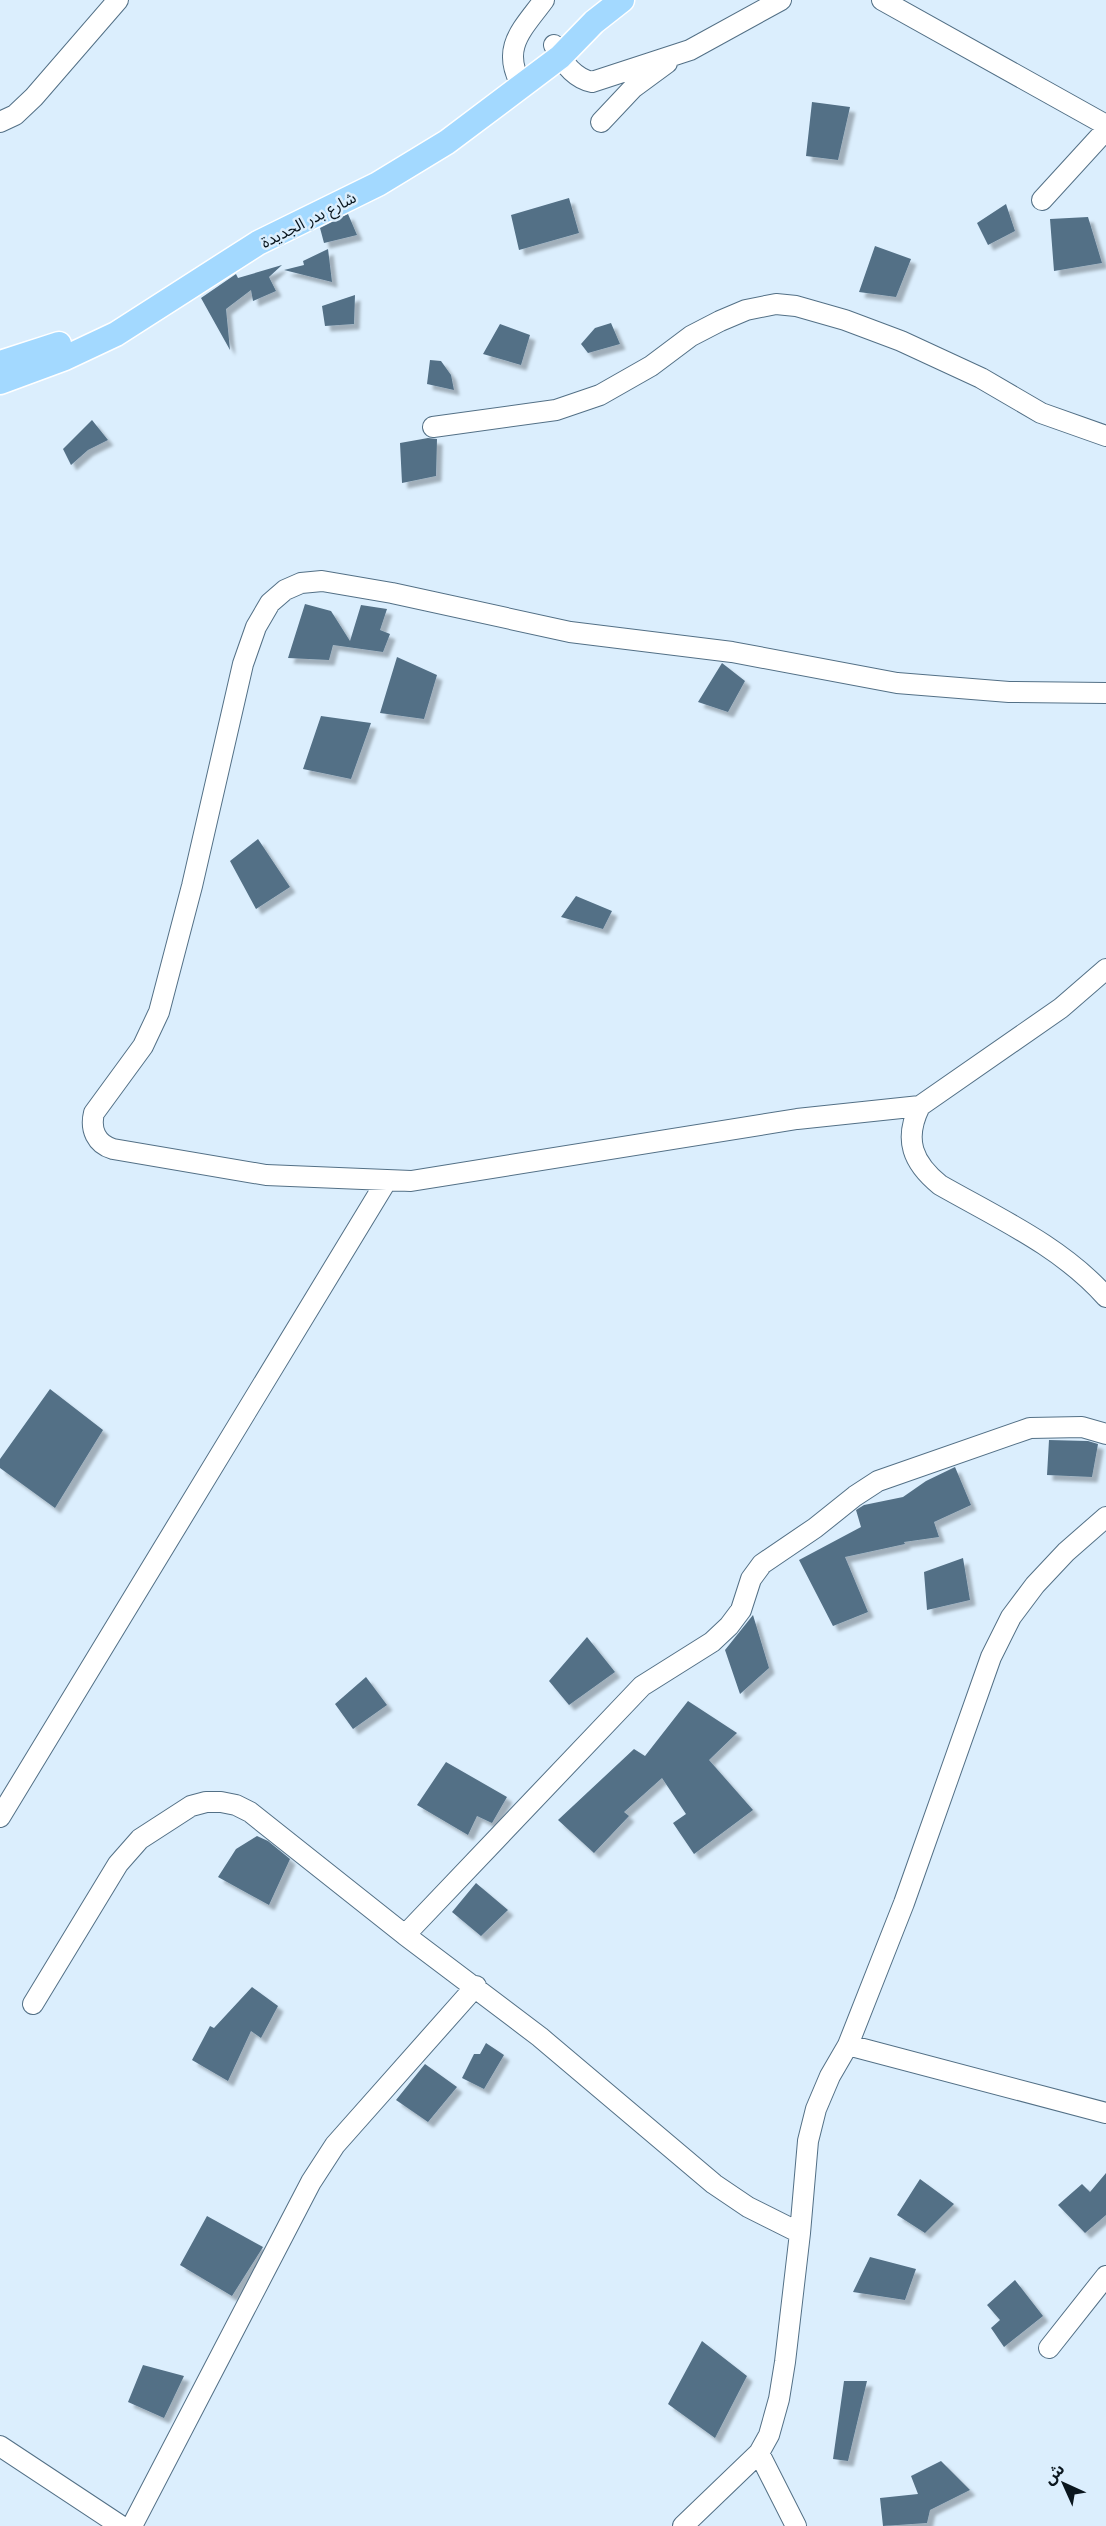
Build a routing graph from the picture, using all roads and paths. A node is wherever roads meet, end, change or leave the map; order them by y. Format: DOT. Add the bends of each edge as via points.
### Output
graph roads {
  1 [pos="118,0"];
  2 [pos="544,0"];
  3 [pos="622,0"];
  4 [pos="781,0"];
  5 [pos="882,0"];
  6 [pos="690,50"];
  7 [pos="557,51"];
  8 [pos="519,81"];
  9 [pos="0,122"];
  10 [pos="601,122"];
  11 [pos="1106,125"];
  12 [pos="1106,130"];
  13 [pos="1042,200"];
  14 [pos="0,363"];
  15 [pos="0,382"];
  16 [pos="433,427"];
  17 [pos="1106,436"];
  18 [pos="1106,693"];
  19 [pos="1106,969"];
  20 [pos="920,1106"];
  21 [pos="387,1180"];
  22 [pos="1106,1297"];
  23 [pos="1106,1434"];
  24 [pos="1106,1517"];
  25 [pos="0,1817"];
  26 [pos="405,1935"];
  27 [pos="476,1986"];
  28 [pos="33,2004"];
  29 [pos="848,2045"];
  30 [pos="1106,2113"];
  31 [pos="800,2233"];
  32 [pos="1106,2276"];
  33 [pos="1049,2348"];
  34 [pos="0,2446"];
  35 [pos="759,2453"];
  36 [pos="121,2526"];
  37 [pos="132,2526"];
  38 [pos="683,2526"];
  39 [pos="796,2526"];
  1 -- 9 [label="street" via="34,97 15,115"];
  2 -- 8 [label="street" via="519,32 513,49 512,63"];
  3 -- 7 [label="main road, شارع بدر الجديدة"];
  4 -- 6 [label="street"];
  5 -- 11 [label="street"];
  6 -- 7 [label="street" via="592,82 575,75"];
  6 -- 10 [label="street" via="633,88"];
  7 -- 8 [label="main road, شارع بدر الجديدة"];
  8 -- 14 [label="main road, شارع بدر الجديدة" via="382,169 276,219 76,338"];
  8 -- 15 [label="main road, شارع بدر الجديدة" via="447,142 378,184 258,243 116,334"];
  12 -- 13 [label="street"];
  16 -- 17 [label="street" via="556,410 600,394 720,321 776,304 845,320 901,340 981,378 1041,413"];
  18 -- 21 [label="street" via="1009,692 897,683 732,652 570,632 322,581 301,583 285,590 270,603 256,627 243,664 159,1012 143,1046 94,1113 94,1134 113,1149 266,1175"];
  19 -- 20 [label="street" via="1061,1008"];
  20 -- 21 [label="street" via="797,1119 411,1181"];
  20 -- 22 [label="street" via="911,1130 912,1146 916,1160 928,1175 1041,1242 1088,1276"];
  21 -- 25 [label="street"];
  23 -- 26 [label="street" via="1082,1427 1030,1428 878,1481 855,1496 762,1564 751,1580 741,1610 729,1626 712,1642 642,1686"];
  24 -- 29 [label="street" via="1035,1585 991,1657 904,1903"];
  26 -- 27 [label="street"];
  26 -- 28 [label="street" via="250,1812 229,1803 206,1802 177,1814 128,1851"];
  27 -- 31 [label="street" via="714,2184 748,2207"];
  27 -- 37 [label="street" via="335,2145 311,2182"];
  29 -- 30 [label="street"];
  29 -- 31 [label="street" via="816,2109 808,2141"];
  31 -- 35 [label="street" via="779,2399 769,2435"];
  32 -- 33 [label="street"];
  34 -- 36 [label="street"];
  35 -- 38 [label="street"];
  35 -- 39 [label="street"];
}
